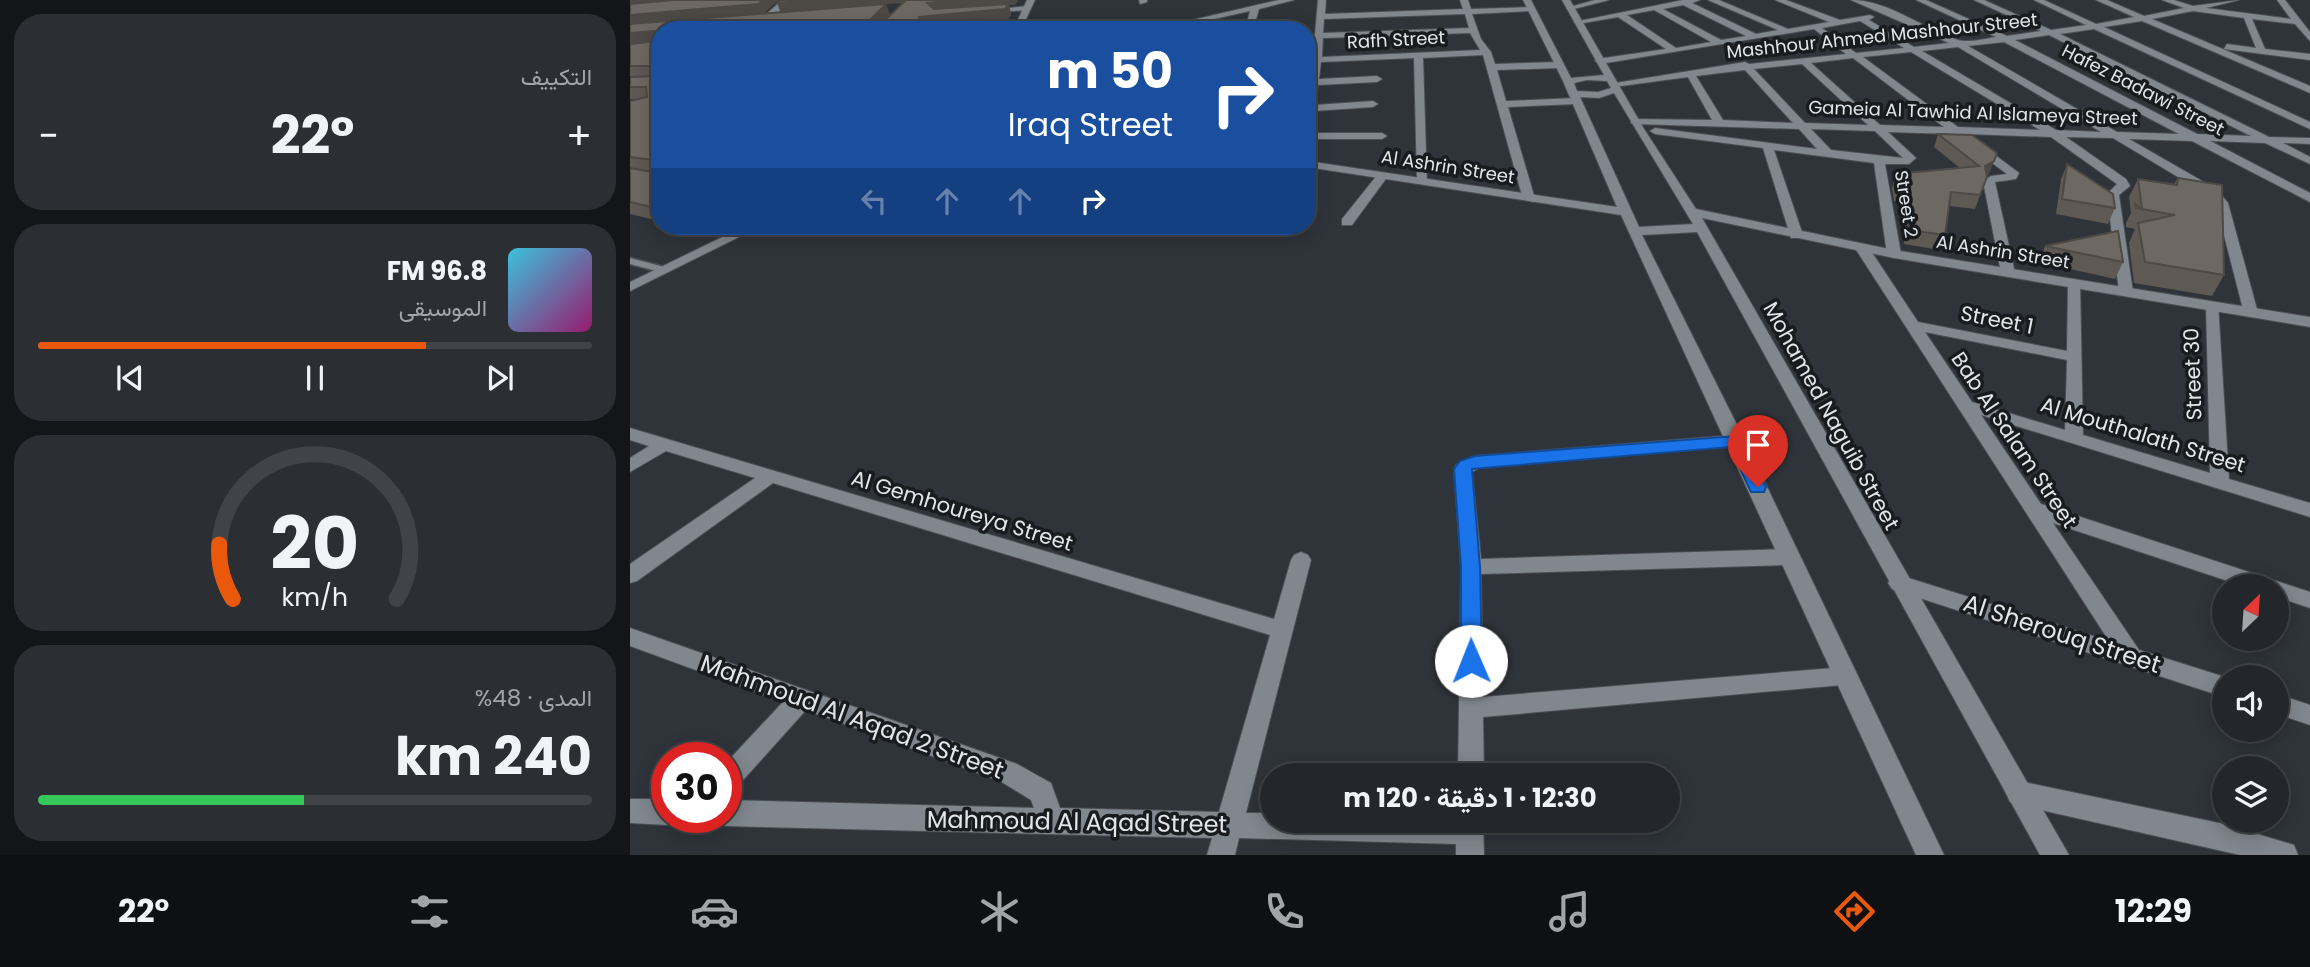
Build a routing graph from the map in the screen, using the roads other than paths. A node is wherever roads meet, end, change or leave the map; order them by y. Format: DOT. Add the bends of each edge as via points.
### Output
graph roads {
  1 [pos="787,0"];
  2 [pos="1290,0"];
  3 [pos="1322,0"];
  4 [pos="1415,0"];
  5 [pos="1488,0"];
  6 [pos="1605,0"];
  7 [pos="1696,0"];
  8 [pos="1712,0"];
  9 [pos="1798,0"];
  10 [pos="1855,0"];
  11 [pos="1920,0"];
  12 [pos="1978,0"];
  13 [pos="2038,0"];
  14 [pos="2101,0"];
  15 [pos="2166,0"];
  16 [pos="2281,0"];
  17 [pos="1782,1"];
  18 [pos="2230,1"];
  19 [pos="1684,2"];
  20 [pos="1947,2"];
  21 [pos="1029,4"];
  22 [pos="1529,4"];
  23 [pos="1768,5"];
  24 [pos="1869,5"];
  25 [pos="1936,5"];
  26 [pos="2249,5"];
  27 [pos="1466,6"];
  28 [pos="1255,8"];
  29 [pos="1656,8"];
  30 [pos="2275,8"];
  31 [pos="2194,9"];
  32 [pos="1493,10"];
  33 [pos="1571,10"];
  34 [pos="2288,10"];
  35 [pos="2299,11"];
  36 [pos="975,12"];
  37 [pos="1438,12"];
  38 [pos="1420,13"];
  39 [pos="1890,13"];
  40 [pos="1621,15"];
  41 [pos="1819,15"];
  42 [pos="2247,16"];
  43 [pos="1321,17"];
  44 [pos="778,18"];
  45 [pos="1860,18"];
  46 [pos="766,19"];
  47 [pos="2150,19"];
  48 [pos="754,20"];
  49 [pos="1793,20"];
  50 [pos="1021,21"];
  51 [pos="1187,21"];
  52 [pos="1251,21"];
  53 [pos="1838,22"];
  54 [pos="2298,22"];
  55 [pos="1815,27"];
  56 [pos="2099,27"];
  57 [pos="1474,30"];
  58 [pos="1443,31"];
  59 [pos="1787,32"];
  60 [pos="2051,33"];
  61 [pos="1318,36"];
  62 [pos="1755,37"];
  63 [pos="2310,38"];
  64 [pos="2006,39"];
  65 [pos="1719,43"];
  66 [pos="1316,44"];
  67 [pos="1959,44"];
  68 [pos="2207,45"];
  69 [pos="1914,50"];
  70 [pos="1674,51"];
  71 [pos="1449,52"];
  72 [pos="1487,52"];
  73 [pos="2262,52"];
  74 [pos="1418,54"];
  75 [pos="1853,55"];
  76 [pos="2309,58"];
  77 [pos="1802,59"];
  78 [pos="1316,60"];
  79 [pos="1600,61"];
  80 [pos="1559,65"];
  81 [pos="1745,65"];
  82 [pos="1492,67"];
  83 [pos="2261,68"];
  84 [pos="1690,73"];
  85 [pos="2298,74"];
  86 [pos="1377,79"];
  87 [pos="1316,82"];
  88 [pos="1614,84"];
  89 [pos="2310,90"];
  90 [pos="1573,92"];
  91 [pos="1373,104"];
  92 [pos="1502,104"];
  93 [pos="1316,108"];
  94 [pos="1720,123"];
  95 [pos="1637,125"];
  96 [pos="1801,125"];
  97 [pos="2310,126"];
  98 [pos="1877,128"];
  99 [pos="1954,130"];
  100 [pos="2053,133"];
  101 [pos="2118,135"];
  102 [pos="1316,136"];
  103 [pos="1382,136"];
  104 [pos="2197,137"];
  105 [pos="2267,139"];
  106 [pos="2310,141"];
  107 [pos="1768,147"];
  108 [pos="1829,155"];
  109 [pos="1879,161"];
  110 [pos="2310,161"];
  111 [pos="1316,165"];
  112 [pos="1381,176"];
  113 [pos="1423,182"];
  114 [pos="2310,198"];
  115 [pos="1529,199"];
  116 [pos="1624,212"];
  117 [pos="1696,220"];
  118 [pos="1347,222"];
  119 [pos="1634,231"];
  120 [pos="736,235"];
  121 [pos="1796,235"];
  122 [pos="1862,248"];
  123 [pos="1894,254"];
  124 [pos="630,261"];
  125 [pos="664,270"];
  126 [pos="2008,273"];
  127 [pos="2076,284"];
  128 [pos="630,287"];
  129 [pos="2126,292"];
  130 [pos="2213,306"];
  131 [pos="2251,313"];
  132 [pos="2310,322"];
  133 [pos="1912,325"];
  134 [pos="2075,357"];
  135 [pos="1962,404"];
  136 [pos="630,434"];
  137 [pos="2074,438"];
  138 [pos="1736,441"];
  139 [pos="663,445"];
  140 [pos="630,466"];
  141 [pos="769,477"];
  142 [pos="2220,482"];
  143 [pos="2034,509"];
  144 [pos="2310,510"];
  145 [pos="1790,557"];
  146 [pos="1301,560"];
  147 [pos="1471,567"];
  148 [pos="2231,574"];
  149 [pos="630,575"];
  150 [pos="1899,583"];
  151 [pos="2289,593"];
  152 [pos="2310,600"];
  153 [pos="1282,630"];
  154 [pos="630,637"];
  155 [pos="2130,655"];
  156 [pos="1846,677"];
  157 [pos="2212,683"];
  158 [pos="802,699"];
  159 [pos="1472,708"];
  160 [pos="2289,708"];
  161 [pos="2310,715"];
  162 [pos="742,763"];
  163 [pos="1471,763"];
  164 [pos="2019,793"];
  165 [pos="630,811"];
  166 [pos="651,812"];
  167 [pos="742,813"];
  168 [pos="1051,821"];
  169 [pos="1230,825"];
  170 [pos="1470,836"];
  171 [pos="1221,855"];
  172 [pos="1930,855"];
  173 [pos="2055,855"];
  174 [pos="2284,855"];
  1 -- 46 [label="street"];
  2 -- 28 [label="street"];
  3 -- 43 [label="street"];
  4 -- 38 [label="street"];
  5 -- 32 [label="street"];
  6 -- 33 [label="street"];
  7 -- 19 [label="street"];
  8 -- 59 [label="street"];
  9 -- 17 [label="street"];
  10 -- 24 [label="street"];
  11 -- 25 [label="street, Hafez Badawi Street"];
  12 -- 60 [label="street"];
  13 -- 56 [label="street"];
  14 -- 47 [label="street"];
  15 -- 31 [label="street"];
  16 -- 34 [label="street"];
  17 -- 23 [label="street"];
  17 -- 41 [label="street"];
  18 -- 26 [label="street, Mashhour Ahmed Mashhour Street"];
  18 -- 31 [label="street, Mashhour Ahmed Mashhour Street"];
  19 -- 29 [label="street"];
  19 -- 62 [label="street"];
  20 -- 25 [label="street"];
  21 -- 36 [label="street"];
  21 -- 50 [label="street"];
  22 -- 32 [label="street"];
  22 -- 80 [label="street"];
  24 -- 39 [label="street"];
  24 -- 41 [label="street"];
  25 -- 39 [label="street"];
  25 -- 64 [label="street, Hafez Badawi Street"];
  27 -- 32 [label="street"];
  27 -- 37 [label="street"];
  27 -- 57 [label="street"];
  28 -- 51 [label="street"];
  28 -- 52 [label="street"];
  29 -- 40 [label="street"];
  29 -- 65 [label="street"];
  30 -- 34 [label="street"];
  31 -- 42 [label="street"];
  31 -- 47 [label="street, Mashhour Ahmed Mashhour Street"];
  33 -- 40 [label="street"];
  33 -- 79 [label="street, Mohamed Naguib Street"];
  34 -- 35 [label="street"];
  34 -- 54 [label="street"];
  37 -- 38 [label="street"];
  37 -- 58 [label="street"];
  38 -- 43 [label="street" via="1373,11"];
  39 -- 45 [label="street"];
  39 -- 67 [label="street"];
  40 -- 70 [label="street"];
  41 -- 49 [label="street"];
  41 -- 53 [label="street"];
  42 -- 54 [label="street"];
  42 -- 73 [label="street"];
  43 -- 61 [label="street"];
  44 -- 46 [label="street"];
  45 -- 53 [label="street"];
  45 -- 69 [label="street"];
  46 -- 48 [label="street"];
  47 -- 56 [label="street, Mashhour Ahmed Mashhour Street"];
  47 -- 68 [label="street"];
  53 -- 55 [label="street"];
  54 -- 63 [label="street"];
  55 -- 59 [label="street"];
  55 -- 75 [label="street"];
  56 -- 60 [label="street, Mashhour Ahmed Mashhour Street"];
  56 -- 97 [label="street"];
  57 -- 58 [label="street"];
  57 -- 72 [label="street"];
  58 -- 61 [label="street"];
  58 -- 71 [label="street"];
  59 -- 62 [label="street"];
  60 -- 64 [label="street, Mashhour Ahmed Mashhour Street"];
  60 -- 105 [label="street"];
  61 -- 66 [label="street"];
  62 -- 65 [label="street"];
  64 -- 67 [label="street, Mashhour Ahmed Mashhour Street"];
  64 -- 104 [label="street, Hafez Badawi Street"];
  65 -- 70 [label="street"];
  67 -- 69 [label="street, Mashhour Ahmed Mashhour Street"];
  67 -- 101 [label="street"];
  68 -- 73 [label="street"];
  68 -- 83 [label="street"];
  69 -- 75 [label="street, Mashhour Ahmed Mashhour Street"];
  69 -- 100 [label="street"];
  70 -- 79 [label="street"];
  71 -- 72 [label="street, Rafh Street"];
  71 -- 74 [label="street, Rafh Street"];
  72 -- 82 [label="street"];
  73 -- 76 [label="street"];
  74 -- 78 [label="street, Rafh Street"];
  74 -- 113 [label="street"];
  75 -- 77 [label="street, Mashhour Ahmed Mashhour Street"];
  75 -- 99 [label="street"];
  77 -- 81 [label="street, Mashhour Ahmed Mashhour Street"];
  77 -- 98 [label="street"];
  79 -- 88 [label="street, Mohamed Naguib Street"];
  80 -- 82 [label="street"];
  80 -- 90 [label="street"];
  81 -- 84 [label="street, Mashhour Ahmed Mashhour Street"];
  81 -- 96 [label="street"];
  82 -- 92 [label="street"];
  83 -- 85 [label="street"];
  83 -- 89 [label="street"];
  84 -- 88 [label="street, Mashhour Ahmed Mashhour Street"];
  84 -- 94 [label="street"];
  86 -- 87 [label="street"];
  88 -- 90 [label="street" via="1600,95"];
  88 -- 90 [label="street" via="1587,77"];
  88 -- 95 [label="street, Mohamed Naguib Street"];
  90 -- 92 [label="street"];
  90 -- 116 [label="street"];
  91 -- 93 [label="street"];
  92 -- 115 [label="street"];
  94 -- 95 [label="street, Gameia Al Tawhid Al Islameya Street"];
  94 -- 96 [label="street, Gameia Al Tawhid Al Islameya Street"];
  95 -- 107 [label="street"];
  95 -- 117 [label="street, Mohamed Naguib Street"];
  96 -- 98 [label="street, Gameia Al Tawhid Al Islameya Street"];
  96 -- 108 [label="street"];
  98 -- 99 [label="street, Gameia Al Tawhid Al Islameya Street"];
  98 -- 109 [label="street" via="1910,159 1903,163"];
  99 -- 100 [label="street, Gameia Al Tawhid Al Islameya Street"];
  99 -- 126 [label="street" via="2013,173 1989,181"];
  100 -- 101 [label="street, Gameia Al Tawhid Al Islameya Street"];
  100 -- 129 [label="street" via="2123,184 2113,194"];
  101 -- 104 [label="street, Gameia Al Tawhid Al Islameya Street"];
  101 -- 131 [label="street" via="2197,182 2222,203"];
  102 -- 103 [label="street"];
  104 -- 105 [label="street, Gameia Al Tawhid Al Islameya Street"];
  104 -- 114 [label="street, Hafez Badawi Street"];
  105 -- 106 [label="street, Gameia Al Tawhid Al Islameya Street"];
  105 -- 110 [label="street"];
  107 -- 108 [label="street"];
  107 -- 121 [label="street"];
  108 -- 109 [label="street"];
  109 -- 123 [label="street, Street 2"];
  111 -- 112 [label="street, Al Ashrin Street"];
  112 -- 113 [label="street, Al Ashrin Street"];
  112 -- 118 [label="street"];
  113 -- 115 [label="street, Al Ashrin Street"];
  115 -- 116 [label="street, Al Ashrin Street"];
  116 -- 119 [label="street"];
  117 -- 119 [label="street, Al Ashrin Street"];
  117 -- 121 [label="street, Al Ashrin Street"];
  117 -- 150 [label="street, Mohamed Naguib Street"];
  119 -- 138 [label="street"];
  120 -- 125 [label="street"];
  121 -- 122 [label="street, Al Ashrin Street"];
  122 -- 123 [label="street, Al Ashrin Street"];
  122 -- 133 [label="street, Bab Al Salam Street"];
  123 -- 126 [label="street, Al Ashrin Street"];
  124 -- 125 [label="lane"];
  125 -- 128 [label="street"];
  126 -- 127 [label="street, Al Ashrin Street"];
  127 -- 129 [label="street, Al Ashrin Street"];
  127 -- 134 [label="street"];
  129 -- 130 [label="street, Al Ashrin Street"];
  130 -- 131 [label="street, Al Ashrin Street"];
  130 -- 142 [label="street, Street 30"];
  131 -- 132 [label="street, Al Ashrin Street"];
  133 -- 134 [label="street, Street 1"];
  133 -- 135 [label="street, Bab Al Salam Street"];
  134 -- 137 [label="street"];
  135 -- 137 [label="street, Al Mouthalath Street"];
  135 -- 143 [label="street, Bab Al Salam Street"];
  136 -- 139 [label="street, Al Gemhoureya Street"];
  137 -- 142 [label="street, Al Mouthalath Street"];
  138 -- 145 [label="street"];
  138 -- 147 [label="street" via="1470,463 1463,469"];
  139 -- 140 [label="street"];
  139 -- 141 [label="street, Al Gemhoureya Street"];
  141 -- 149 [label="street"];
  141 -- 153 [label="street, Al Gemhoureya Street"];
  142 -- 144 [label="street, Al Mouthalath Street"];
  143 -- 148 [label="street"];
  143 -- 155 [label="street, Bab Al Salam Street"];
  145 -- 147 [label="street"];
  145 -- 156 [label="street"];
  146 -- 153 [label="street"];
  147 -- 159 [label="street"];
  150 -- 155 [label="street, Al Sherouq Street"];
  150 -- 164 [label="street, Mohamed Naguib Street"];
  151 -- 152 [label="street"];
  153 -- 169 [label="street"];
  154 -- 158 [label="street, Mahmoud Al Aqad 2 Street"];
  155 -- 157 [label="street, Al Sherouq Street"];
  156 -- 159 [label="street"];
  156 -- 172 [label="street"];
  158 -- 162 [label="street"];
  158 -- 168 [label="street, Mahmoud Al Aqad 2 Street" via="1008,772 1042,792"];
  159 -- 163 [label="street"];
  160 -- 161 [label="street"];
  164 -- 173 [label="street, Mohamed Naguib Street"];
  164 -- 174 [label="street" via="2224,837"];
  165 -- 166 [label="street"];
  167 -- 168 [label="street, Mahmoud Al Aqad Street"];
  168 -- 169 [label="street, Mahmoud Al Aqad Street"];
  169 -- 170 [label="street, Mahmoud Al Aqad Street"];
  169 -- 171 [label="street"];
}
